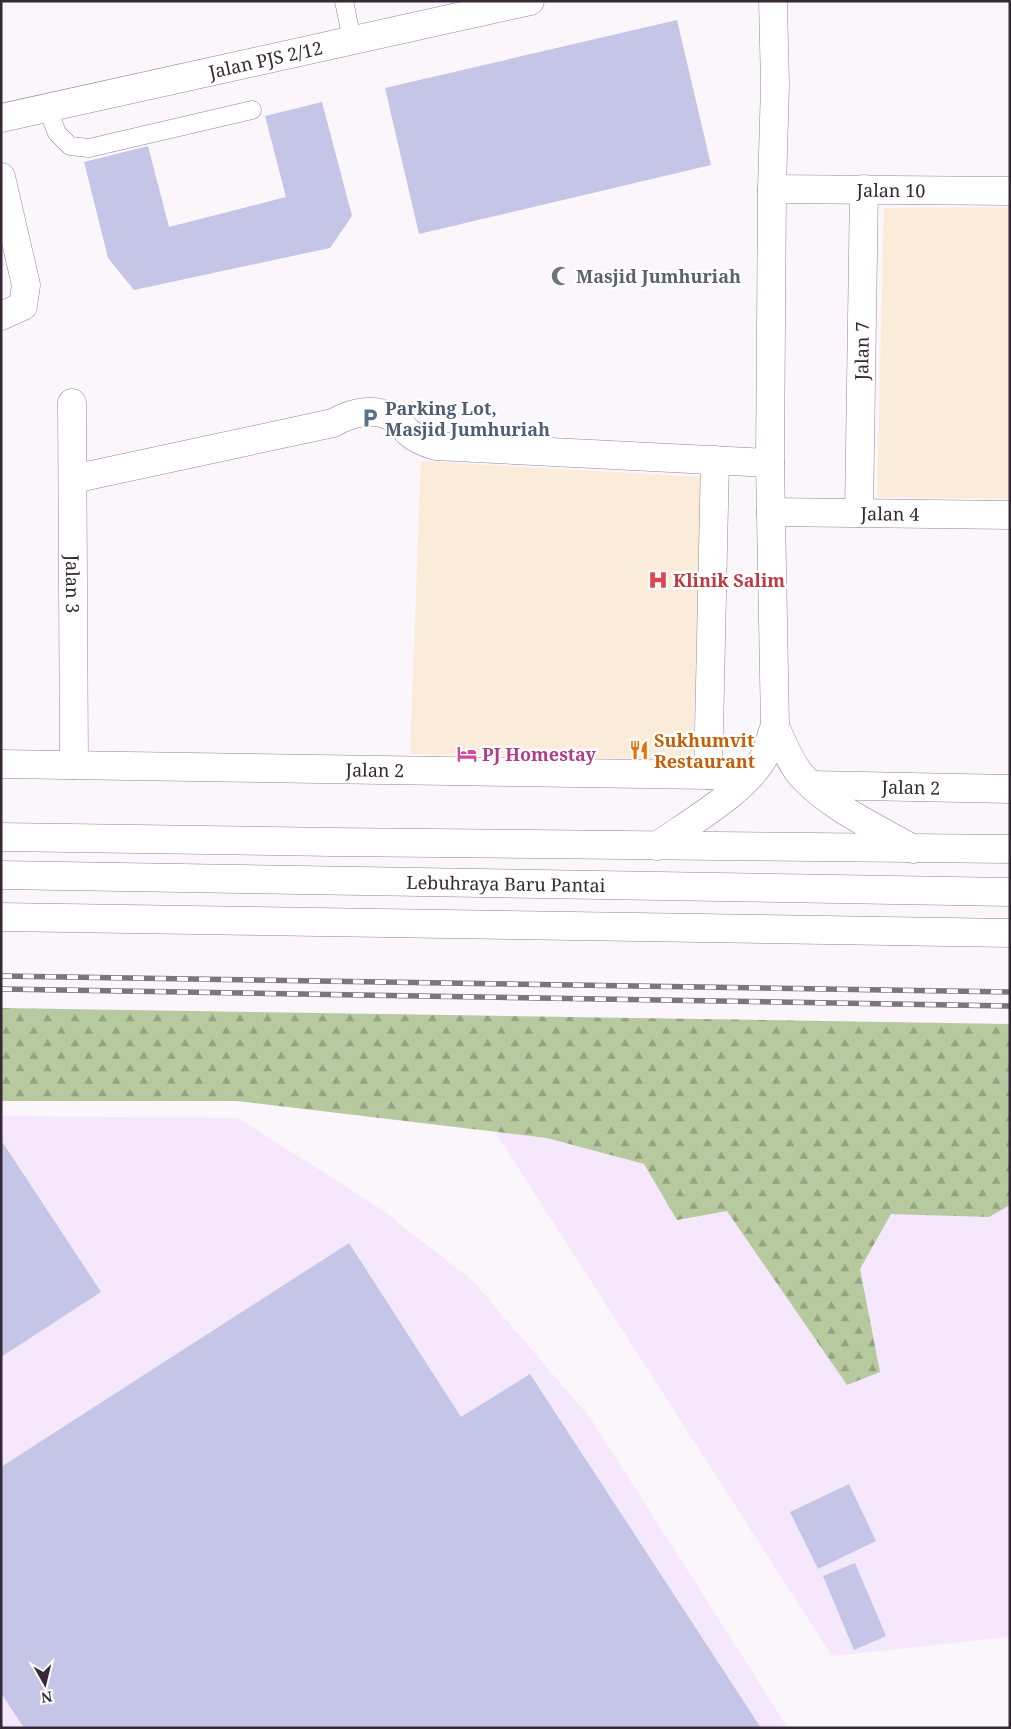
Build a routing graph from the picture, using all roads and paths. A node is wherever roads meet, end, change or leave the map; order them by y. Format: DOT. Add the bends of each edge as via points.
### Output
graph roads {
  1 [pos="344,1"];
  2 [pos="530,1"];
  3 [pos="773,1"];
  4 [pos="352,40"];
  5 [pos="47,108"];
  6 [pos="252,110"];
  7 [pos="1,118"];
  8 [pos="1,178"];
  9 [pos="772,188"];
  10 [pos="864,189"];
  11 [pos="1010,190"];
  12 [pos="1,316"];
  13 [pos="72,402"];
  14 [pos="715,460"];
  15 [pos="770,463"];
  16 [pos="73,479"];
  17 [pos="771,512"];
  18 [pos="858,513"];
  19 [pos="1010,515"];
  20 [pos="775,726"];
  21 [pos="1,764"];
  22 [pos="74,765"];
  23 [pos="708,775"];
  24 [pos="748,778"];
  25 [pos="812,785"];
  26 [pos="1010,789"];
  27 [pos="1,837"];
  28 [pos="658,846"];
  29 [pos="912,849"];
  30 [pos="1010,849"];
  31 [pos="1,875"];
  32 [pos="1010,892"];
  33 [pos="1,917"];
  34 [pos="1010,933"];
  1 -- 4 [label="lane"];
  2 -- 4 [label="main road, Jalan PJS 2/12"];
  3 -- 9 [label="main road"];
  4 -- 5 [label="main road, Jalan PJS 2/12"];
  5 -- 6 [label="lane" via="57,134 70,146 89,148"];
  5 -- 7 [label="main road, Jalan PJS 2/12"];
  8 -- 12 [label="main road" via="26,285 23,306"];
  9 -- 10 [label="main road, Jalan 10"];
  9 -- 15 [label="main road"];
  10 -- 11 [label="main road, Jalan 10"];
  10 -- 18 [label="main road, Jalan 7"];
  13 -- 16 [label="main road, Jalan 3"];
  14 -- 15 [label="main road"];
  14 -- 16 [label="main road" via="436,446 421,441 384,413 361,412 333,423"];
  14 -- 23 [label="main road"];
  15 -- 17 [label="main road"];
  16 -- 22 [label="main road, Jalan 3"];
  17 -- 18 [label="main road, Jalan 4"];
  17 -- 20 [label="main road"];
  18 -- 19 [label="main road, Jalan 4"];
  20 -- 24 [label="main road" via="764,756"];
  20 -- 25 [label="main road" via="794,765"];
  21 -- 22 [label="main road, Jalan 2"];
  22 -- 23 [label="main road, Jalan 2"];
  23 -- 24 [label="main road, Jalan 2"];
  24 -- 28 [label="main road"];
  25 -- 26 [label="main road, Jalan 2"];
  25 -- 29 [label="main road" via="841,807"];
  27 -- 28 [label="main road"];
  28 -- 29 [label="main road"];
  29 -- 30 [label="main road"];
  31 -- 32 [label="main road, Lebuhraya Baru Pantai"];
  33 -- 34 [label="main road"];
}
